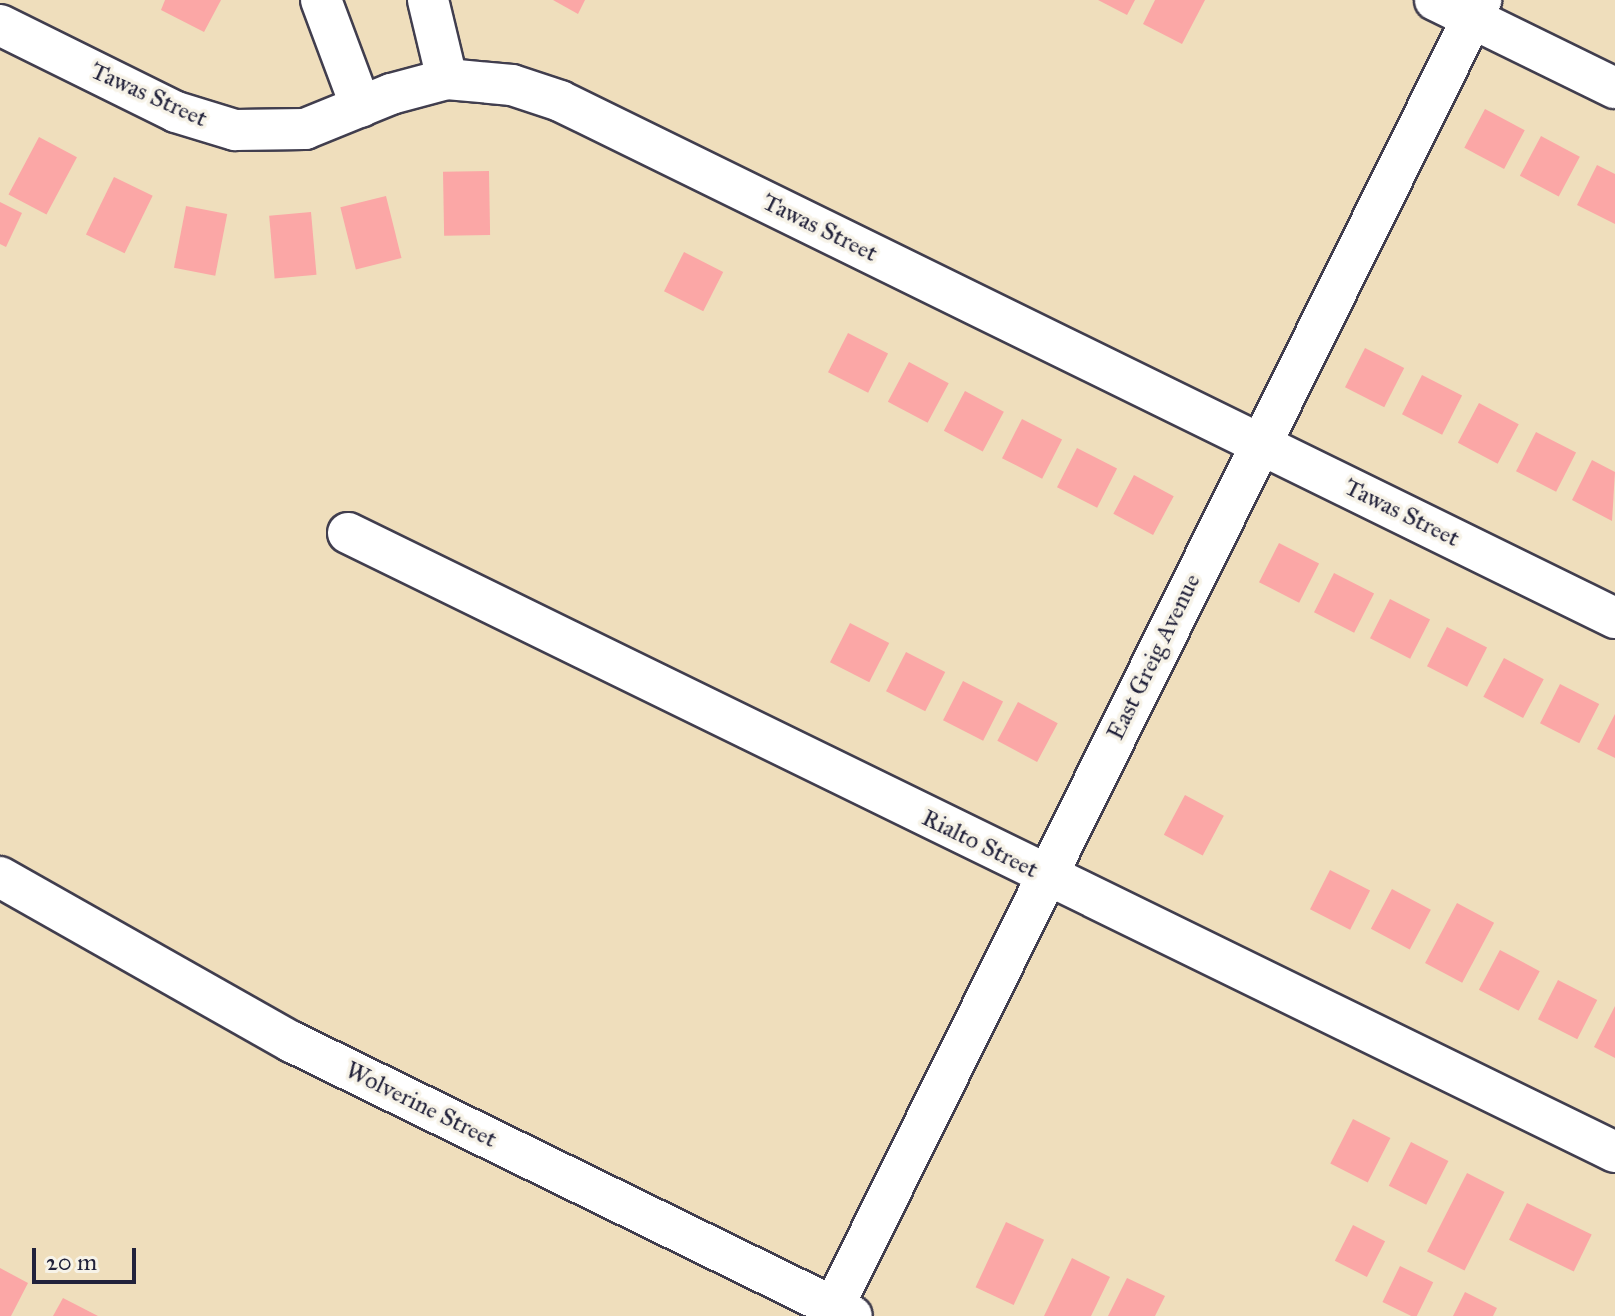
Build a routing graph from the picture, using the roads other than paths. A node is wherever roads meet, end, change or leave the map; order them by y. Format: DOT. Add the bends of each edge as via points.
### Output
graph roads {
  1 [pos="321,0"];
  2 [pos="428,0"];
  3 [pos="1435,0"];
  4 [pos="1476,9"];
  5 [pos="0,25"];
  6 [pos="447,79"];
  7 [pos="1615,88"];
  8 [pos="361,107"];
  9 [pos="1260,444"];
  10 [pos="348,533"];
  11 [pos="1615,618"];
  12 [pos="1046,876"];
  13 [pos="0,877"];
  14 [pos="1615,1152"];
  15 [pos="838,1313"];
  1 -- 8 [label="street"];
  2 -- 6 [label="street"];
  3 -- 4 [label="street"];
  4 -- 7 [label="street"];
  4 -- 9 [label="street, East Greig Avenue"];
  5 -- 8 [label="street, Tawas Street" via="176,112 214,125 288,132"];
  6 -- 8 [label="street, Tawas Street"];
  6 -- 9 [label="street, Tawas Street" via="512,85 560,101"];
  9 -- 11 [label="street, Tawas Street"];
  9 -- 12 [label="street, East Greig Avenue"];
  10 -- 12 [label="street, Rialto Street"];
  12 -- 14 [label="street, Rialto Street"];
  12 -- 15 [label="street, East Greig Avenue"];
  13 -- 15 [label="street, Wolverine Street" via="292,1042"];
}
